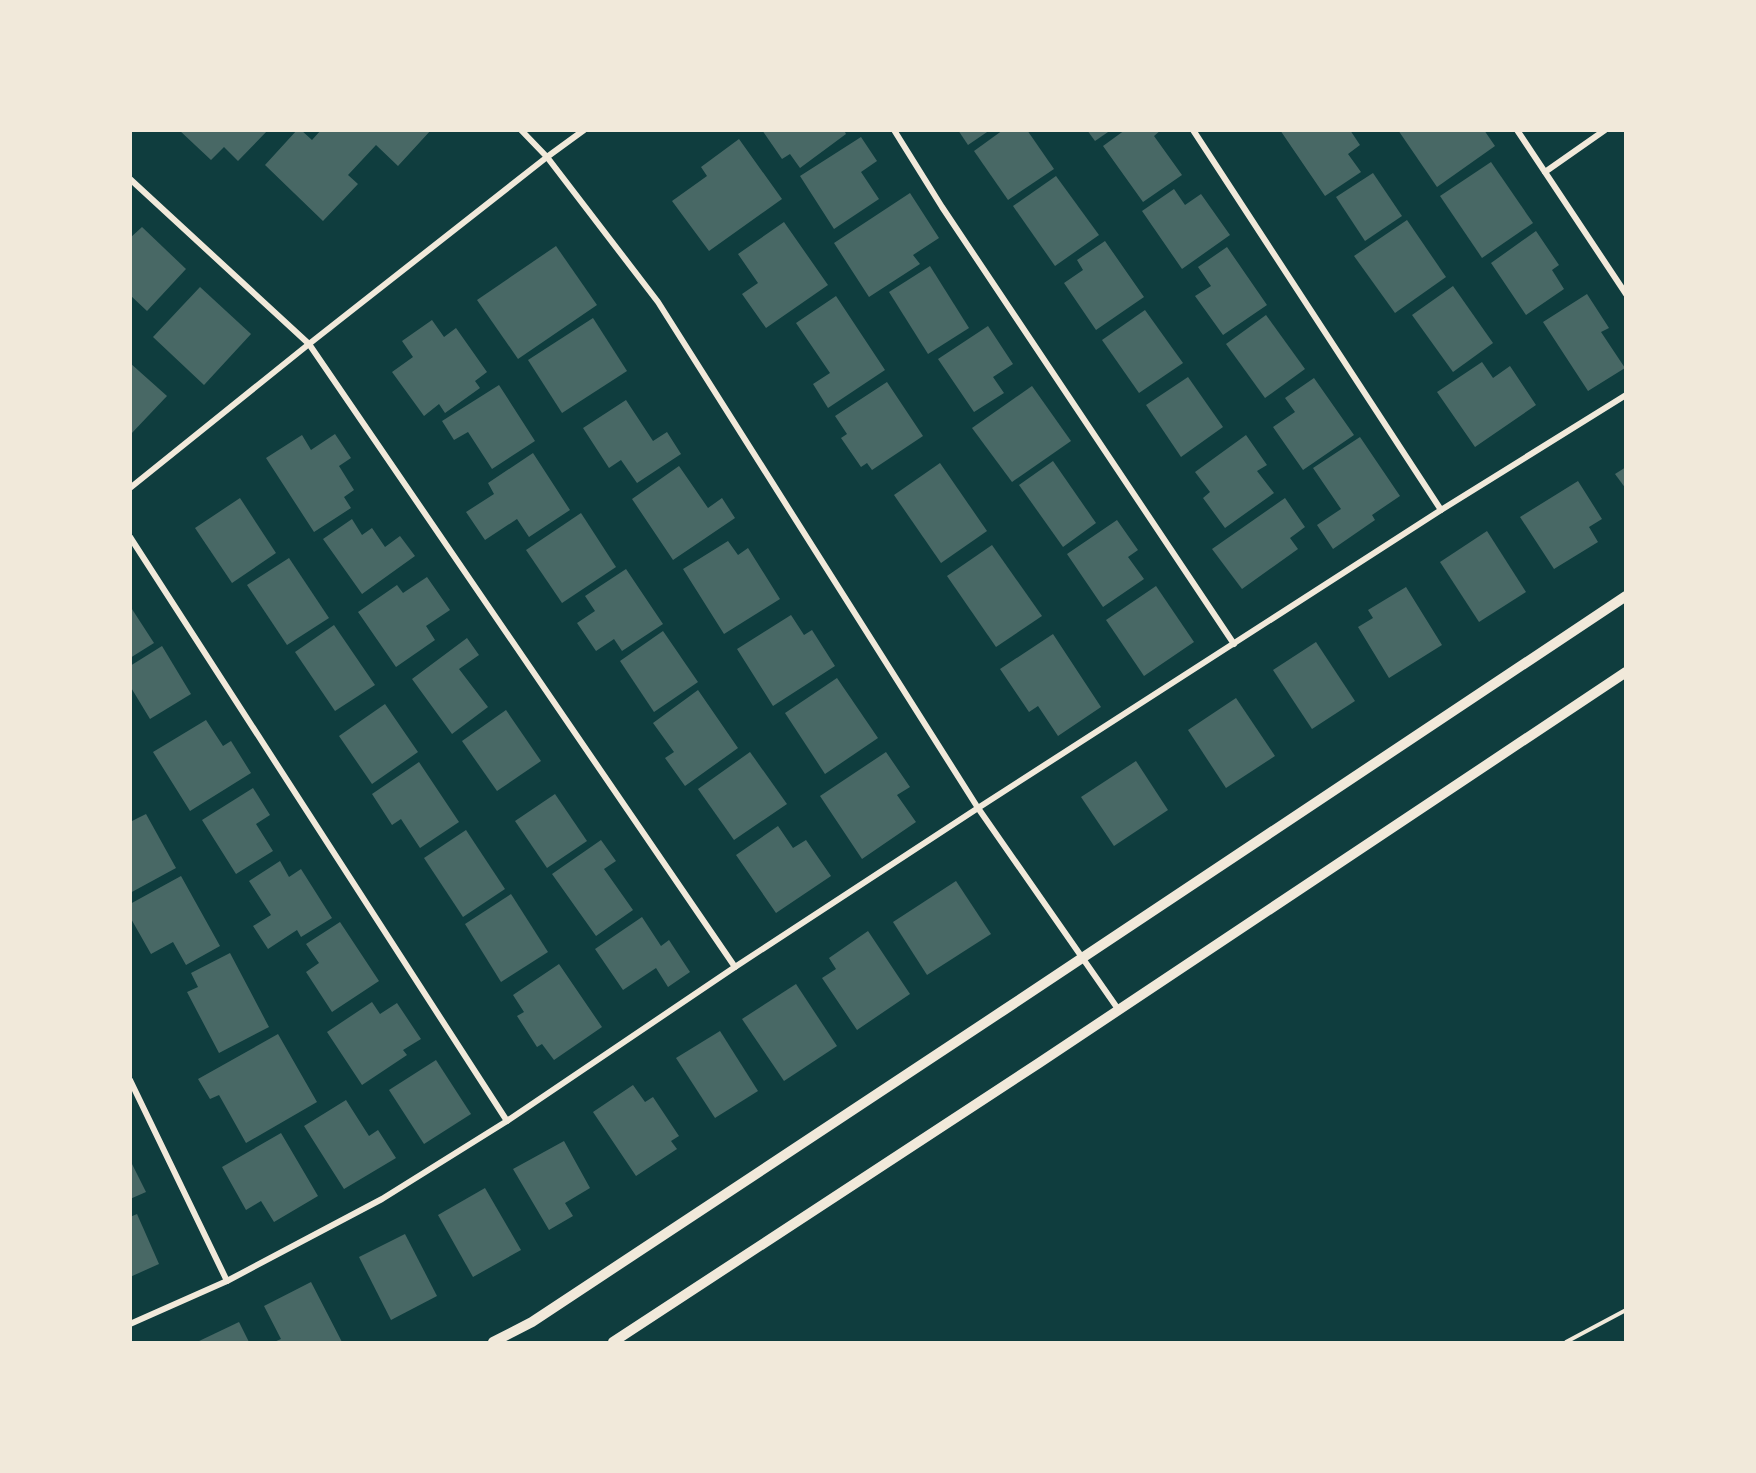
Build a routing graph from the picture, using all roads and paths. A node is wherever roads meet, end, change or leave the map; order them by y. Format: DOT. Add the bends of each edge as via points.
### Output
graph roads {
  1 [pos="521,130"];
  2 [pos="584,130"];
  3 [pos="894,130"];
  4 [pos="1193,130"];
  5 [pos="1517,130"];
  6 [pos="1605,130"];
  7 [pos="547,157"];
  8 [pos="1545,172"];
  9 [pos="130,179"];
  10 [pos="1626,294"];
  11 [pos="309,344"];
  12 [pos="1626,395"];
  13 [pos="130,488"];
  14 [pos="1441,510"];
  15 [pos="130,537"];
  16 [pos="1626,596"];
  17 [pos="1234,644"];
  18 [pos="1626,672"];
  19 [pos="978,808"];
  20 [pos="1082,957"];
  21 [pos="735,968"];
  22 [pos="1118,1010"];
  23 [pos="130,1080"];
  24 [pos="507,1122"];
  25 [pos="227,1281"];
  26 [pos="1626,1310"];
  27 [pos="130,1324"];
  28 [pos="493,1342"];
  29 [pos="613,1342"];
  30 [pos="1566,1342"];
  1 -- 7 [label="street"];
  2 -- 7 [label="street"];
  3 -- 17 [label="street"];
  4 -- 14 [label="street"];
  5 -- 8 [label="street"];
  6 -- 8 [label="street"];
  7 -- 11 [label="street"];
  7 -- 19 [label="street" via="658,302"];
  8 -- 10 [label="street"];
  9 -- 11 [label="street"];
  11 -- 13 [label="street"];
  11 -- 21 [label="street"];
  12 -- 14 [label="street"];
  14 -- 17 [label="street"];
  15 -- 24 [label="street"];
  16 -- 20 [label="street"];
  17 -- 19 [label="street"];
  18 -- 22 [label="street"];
  19 -- 20 [label="street"];
  19 -- 21 [label="street"];
  20 -- 22 [label="street"];
  20 -- 28 [label="street" via="542,1315"];
  21 -- 24 [label="street"];
  22 -- 29 [label="street"];
  23 -- 25 [label="street"];
  24 -- 25 [label="street" via="382,1199"];
  25 -- 27 [label="street"];
  26 -- 30 [label="path"];
}
